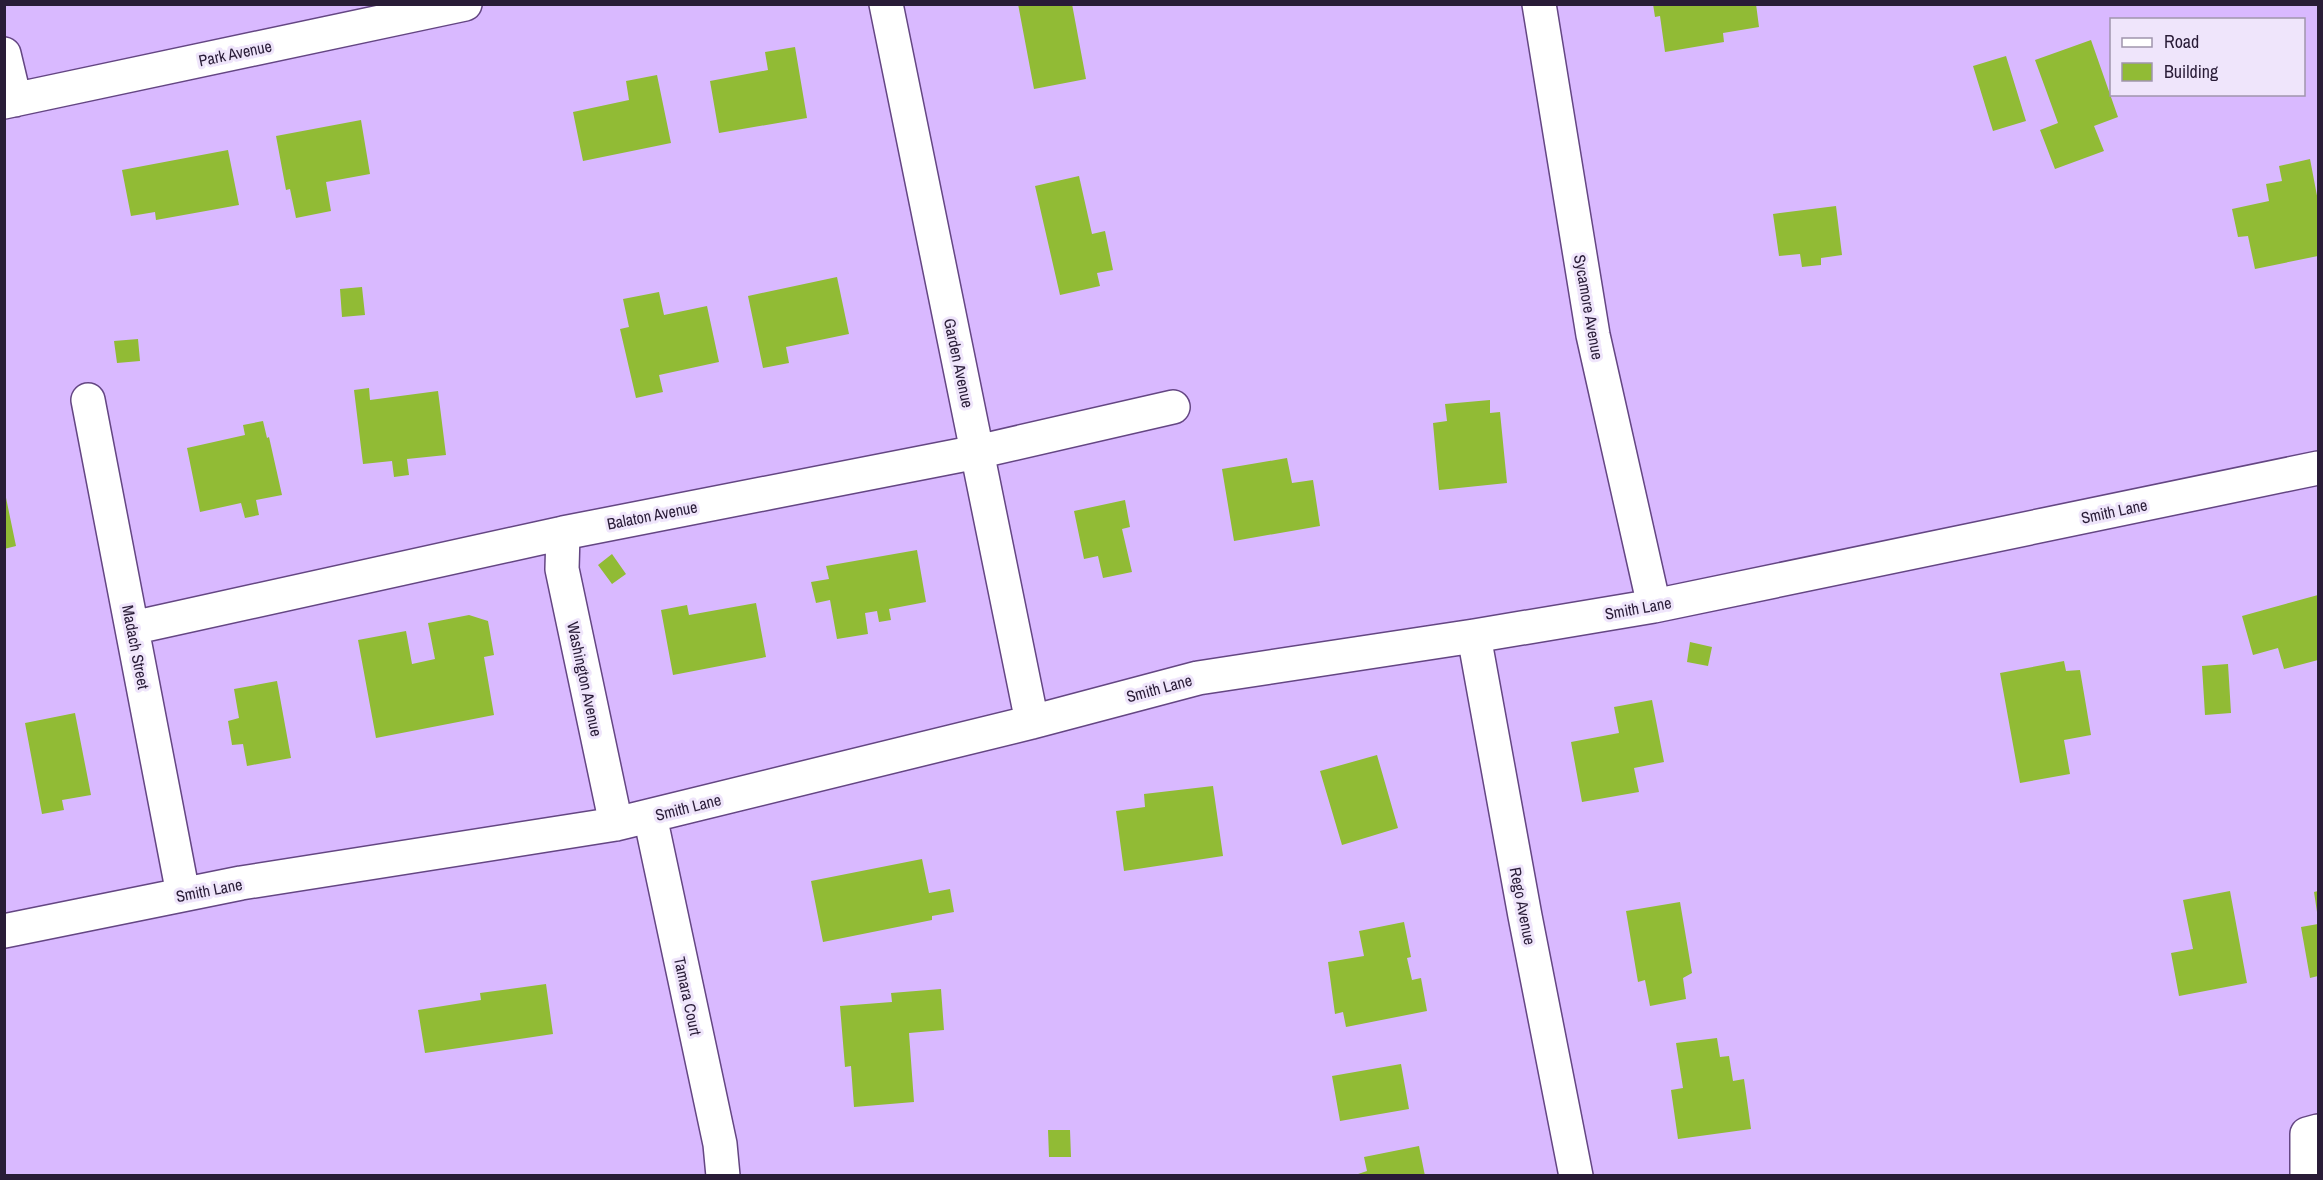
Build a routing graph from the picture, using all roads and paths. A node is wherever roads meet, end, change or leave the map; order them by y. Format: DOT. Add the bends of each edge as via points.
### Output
graph roads {
  1 [pos="465,4"];
  2 [pos="886,4"];
  3 [pos="1539,4"];
  4 [pos="4,54"];
  5 [pos="10,101"];
  6 [pos="88,400"];
  7 [pos="1173,407"];
  8 [pos="977,452"];
  9 [pos="2319,468"];
  10 [pos="563,533"];
  11 [pos="1654,606"];
  12 [pos="132,628"];
  13 [pos="1474,636"];
  14 [pos="1032,722"];
  15 [pos="650,816"];
  16 [pos="616,824"];
  17 [pos="183,894"];
  18 [pos="4,931"];
  19 [pos="2313,1132"];
  20 [pos="723,1176"];
  21 [pos="1576,1176"];
  22 [pos="2307,1176"];
  1 -- 5 [label="street, Park Avenue"];
  2 -- 8 [label="street, Garden Avenue"];
  3 -- 11 [label="street, Sycamore Avenue" via="1593,335"];
  4 -- 5 [label="street"];
  6 -- 12 [label="street, Madach Street"];
  7 -- 8 [label="street, Balaton Avenue"];
  8 -- 10 [label="street, Balaton Avenue"];
  8 -- 14 [label="street, Garden Avenue"];
  9 -- 11 [label="street, Smith Lane"];
  10 -- 12 [label="street, Balaton Avenue"];
  10 -- 16 [label="street, Washington Avenue" via="562,569"];
  11 -- 13 [label="street, Smith Lane"];
  12 -- 17 [label="street, Madach Street"];
  13 -- 14 [label="street, Smith Lane" via="1197,678"];
  13 -- 21 [label="street, Rego Avenue"];
  14 -- 15 [label="street, Smith Lane"];
  15 -- 16 [label="street, Smith Lane"];
  15 -- 20 [label="street, Tamara Court" via="720,1144"];
  16 -- 17 [label="street, Smith Lane"];
  17 -- 18 [label="street, Smith Lane"];
  19 -- 22 [label="street"];
}
